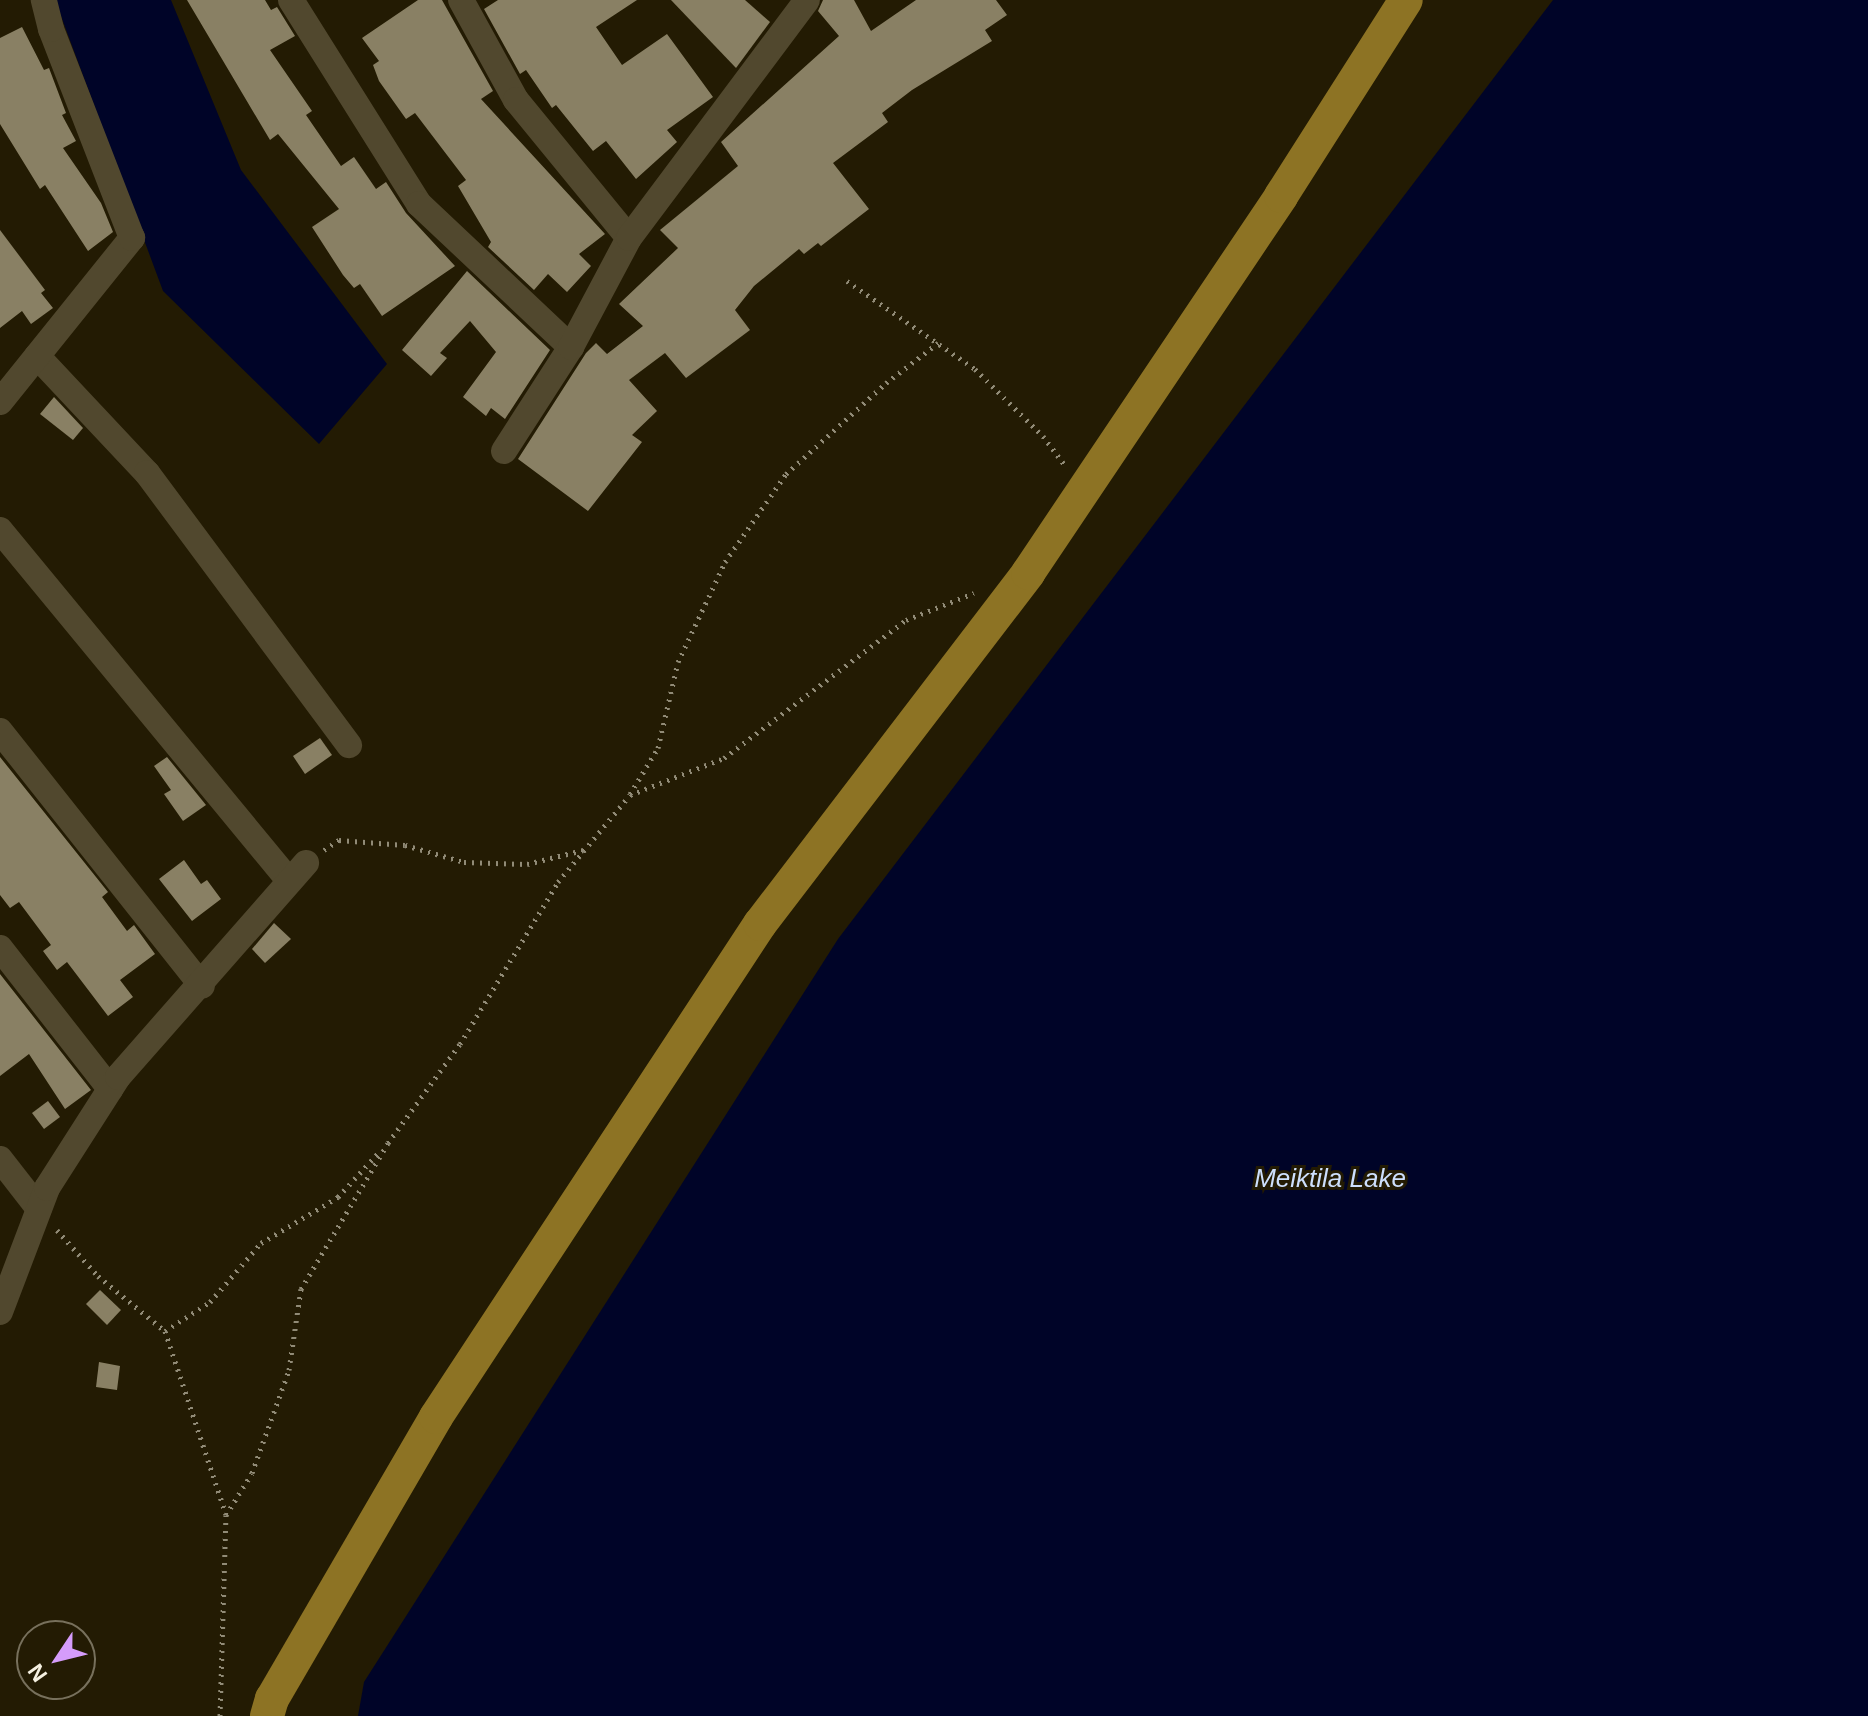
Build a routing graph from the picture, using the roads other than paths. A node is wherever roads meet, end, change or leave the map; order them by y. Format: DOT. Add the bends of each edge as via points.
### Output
graph roads {
  1 [pos="44,0"];
  2 [pos="291,0"];
  3 [pos="461,0"];
  4 [pos="807,0"];
  5 [pos="1406,0"];
  6 [pos="629,238"];
  7 [pos="571,347"];
  8 [pos="37,356"];
  9 [pos="0,402"];
  10 [pos="504,451"];
  11 [pos="0,530"];
  12 [pos="0,731"];
  13 [pos="349,745"];
  14 [pos="0,948"];
  15 [pos="202,986"];
  16 [pos="110,1089"];
  17 [pos="0,1159"];
  18 [pos="39,1209"];
  19 [pos="0,1312"];
  20 [pos="267,1716"];
  1 -- 8 [label="street" via="132,238"];
  2 -- 7 [label="street" via="419,204"];
  3 -- 6 [label="street" via="516,100"];
  4 -- 6 [label="street"];
  5 -- 20 [label="main road" via="1028,573 760,924 436,1417 272,1699"];
  6 -- 7 [label="street"];
  7 -- 10 [label="street"];
  8 -- 9 [label="street"];
  8 -- 13 [label="street" via="147,473"];
  11 -- 15 [label="street" via="297,871"];
  12 -- 15 [label="street"];
  14 -- 16 [label="street"];
  15 -- 16 [label="street"];
  16 -- 18 [label="street"];
  17 -- 18 [label="street"];
  18 -- 19 [label="street"];
}
